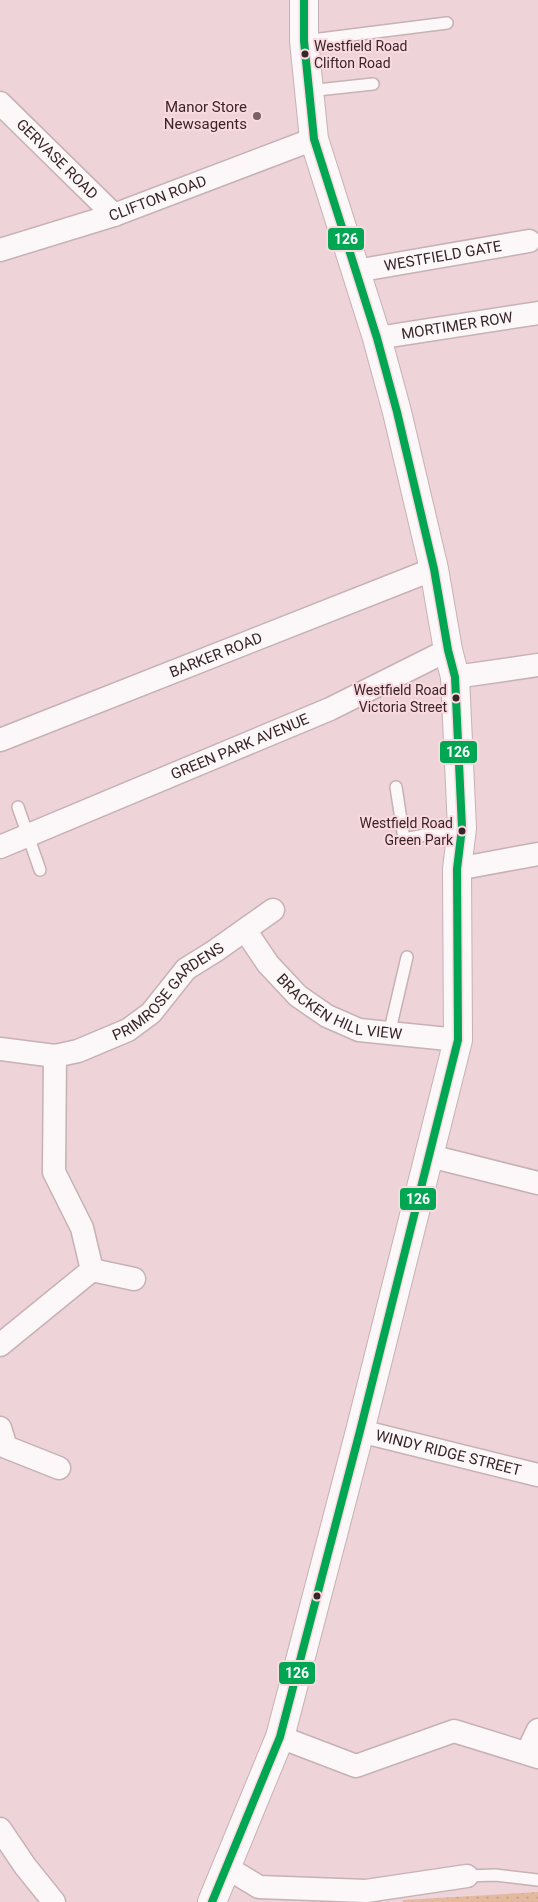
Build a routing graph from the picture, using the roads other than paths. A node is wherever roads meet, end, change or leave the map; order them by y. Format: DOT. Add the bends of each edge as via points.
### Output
graph roads {
  1 [pos="304,0"];
  2 [pos="447,24"];
  3 [pos="304,41"];
  4 [pos="373,84"];
  5 [pos="308,91"];
  6 [pos="0,103"];
  7 [pos="314,139"];
  8 [pos="114,215"];
  9 [pos="529,241"];
  10 [pos="0,250"];
  11 [pos="356,271"];
  12 [pos="538,313"];
  13 [pos="377,338"];
  14 [pos="434,569"];
  15 [pos="448,650"];
  16 [pos="538,665"];
  17 [pos="455,677"];
  18 [pos="0,740"];
  19 [pos="396,787"];
  20 [pos="18,807"];
  21 [pos="462,828"];
  22 [pos="28,836"];
  23 [pos="0,847"];
  24 [pos="538,854"];
  25 [pos="457,869"];
  26 [pos="40,870"];
  27 [pos="273,910"];
  28 [pos="245,930"];
  29 [pos="407,958"];
  30 [pos="389,1034"];
  31 [pos="458,1040"];
  32 [pos="0,1050"];
  33 [pos="54,1056"];
  34 [pos="430,1156"];
  35 [pos="538,1183"];
  36 [pos="92,1270"];
  37 [pos="134,1279"];
  38 [pos="0,1345"];
  39 [pos="360,1431"];
  40 [pos="2,1441"];
  41 [pos="59,1468"];
  42 [pos="538,1475"];
  43 [pos="538,1730"];
  44 [pos="280,1737"];
  45 [pos="533,1755"];
  46 [pos="0,1829"];
  47 [pos="226,1867"];
  48 [pos="467,1876"];
  49 [pos="538,1880"];
  50 [pos="54,1902"];
  51 [pos="212,1902"];
  1 -- 3 [label="main road"];
  2 -- 3 [label="lane"];
  3 -- 5 [label="main road"];
  4 -- 5 [label="lane"];
  5 -- 7 [label="main road"];
  6 -- 8 [label="street, GERVASE ROAD"];
  7 -- 8 [label="street, CLIFTON ROAD"];
  7 -- 11 [label="main road"];
  8 -- 10 [label="street, CLIFTON ROAD"];
  9 -- 11 [label="street, WESTFIELD GATE"];
  11 -- 13 [label="main road"];
  12 -- 13 [label="street, MORTIMER ROW"];
  13 -- 14 [label="main road"];
  14 -- 15 [label="main road"];
  14 -- 18 [label="street, BARKER ROAD"];
  15 -- 17 [label="main road"];
  15 -- 22 [label="street, GREEN PARK AVENUE" via="330,709"];
  16 -- 17 [label="street"];
  17 -- 21 [label="main road"];
  19 -- 21 [label="lane" via="404,839"];
  20 -- 22 [label="lane"];
  21 -- 25 [label="main road"];
  22 -- 23 [label="street, GREEN PARK AVENUE"];
  22 -- 26 [label="lane"];
  24 -- 25 [label="street"];
  25 -- 31 [label="main road"];
  27 -- 28 [label="street, PRIMROSE GARDENS"];
  28 -- 30 [label="street, BRACKEN HILL VIEW" via="268,964 298,996 327,1016 359,1030"];
  28 -- 33 [label="street, PRIMROSE GARDENS" via="186,969 151,1013 128,1030 78,1051"];
  29 -- 30 [label="lane"];
  30 -- 31 [label="street, BRACKEN HILL VIEW"];
  31 -- 34 [label="main road"];
  32 -- 33 [label="street, PRIMROSE GARDENS"];
  33 -- 36 [label="street" via="54,1172 82,1228"];
  34 -- 35 [label="street"];
  34 -- 39 [label="main road"];
  36 -- 37 [label="street"];
  36 -- 38 [label="street"];
  39 -- 42 [label="street, WINDY RIDGE STREET"];
  39 -- 44 [label="main road"];
  40 -- 41 [label="street"];
  43 -- 45 [label="street"];
  44 -- 45 [label="street" via="356,1766 454,1731"];
  44 -- 47 [label="main road"];
  46 -- 50 [label="street"];
  47 -- 48 [label="street" via="259,1887 366,1891"];
  47 -- 51 [label="main road"];
  48 -- 49 [label="lane" via="495,1875"];
}
